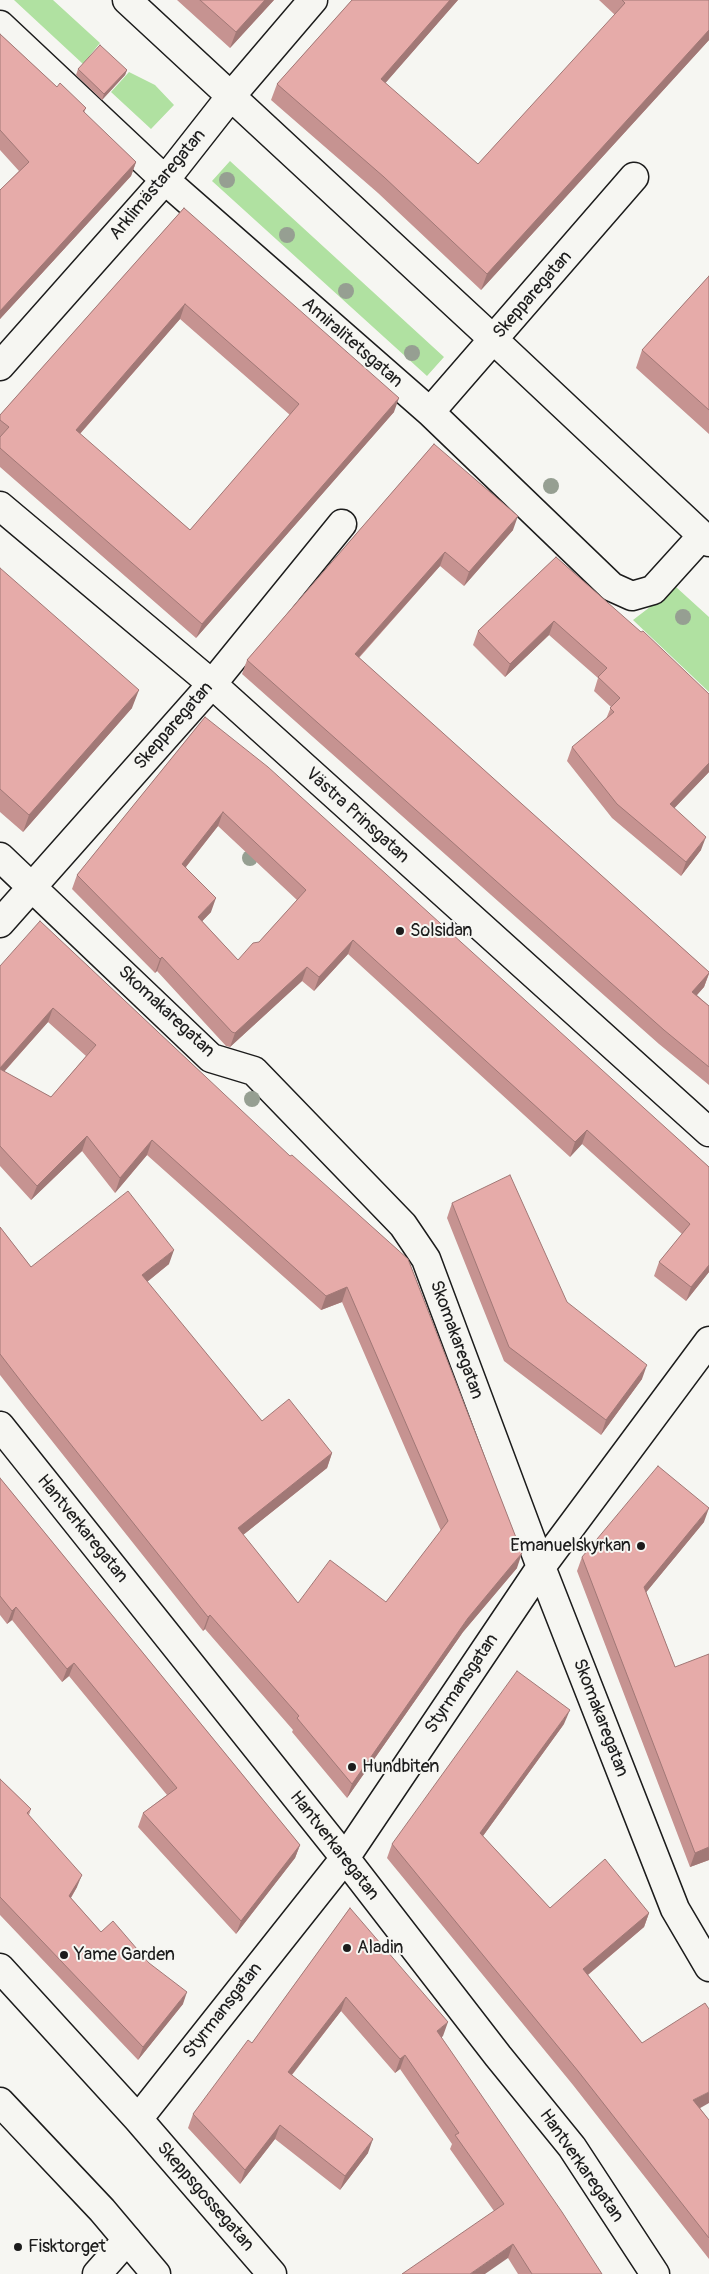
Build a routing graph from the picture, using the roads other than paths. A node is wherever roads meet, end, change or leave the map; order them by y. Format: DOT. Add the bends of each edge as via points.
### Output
graph roads {
  1 [pos="127,0"];
  2 [pos="313,0"];
  3 [pos="0,25"];
  4 [pos="231,96"];
  5 [pos="634,177"];
  6 [pos="165,180"];
  7 [pos="494,340"];
  8 [pos="0,366"];
  9 [pos="430,412"];
  10 [pos="0,506"];
  11 [pos="342,524"];
  12 [pos="706,539"];
  13 [pos="212,684"];
  14 [pos="0,857"];
  15 [pos="32,886"];
  16 [pos="0,923"];
  17 [pos="709,1132"];
  18 [pos="709,1341"];
  19 [pos="0,1426"];
  20 [pos="541,1567"];
  21 [pos="345,1858"];
  22 [pos="709,1966"];
  23 [pos="0,1968"];
  24 [pos="0,2102"];
  25 [pos="138,2119"];
  26 [pos="126,2240"];
  27 [pos="97,2274"];
  28 [pos="156,2274"];
  29 [pos="272,2274"];
  30 [pos="655,2274"];
  1 -- 4 [label="street, Amiralitetsgatan"];
  2 -- 4 [label="street, Arklimästaregatan"];
  3 -- 6 [label="street, Amiralitetsgatan"];
  4 -- 6 [label="street, Arklimästaregatan"];
  4 -- 7 [label="street, Amiralitetsgatan"];
  5 -- 7 [label="street, Skepparegatan"];
  6 -- 8 [label="street, Arklimästaregatan"];
  6 -- 9 [label="street, Amiralitetsgatan"];
  7 -- 9 [label="street, Skepparegatan"];
  7 -- 12 [label="street, Amiralitetsgatan"];
  9 -- 12 [label="street, Amiralitetsgatan" via="612,587 625,593 632,596 653,590"];
  10 -- 13 [label="street, Västra Prinsgatan"];
  11 -- 13 [label="street, Skepparegatan"];
  13 -- 15 [label="street, Skepparegatan"];
  13 -- 17 [label="street, Västra Prinsgatan"];
  14 -- 15 [label="street, Skomakaregatan"];
  15 -- 16 [label="street, Skepparegatan"];
  15 -- 20 [label="street, Skomakaregatan" via="211,1058 254,1071 403,1226 426,1259"];
  18 -- 20 [label="street, Styrmansgatan"];
  19 -- 21 [label="street, Hantverkaregatan"];
  20 -- 21 [label="street, Styrmansgatan"];
  20 -- 22 [label="street, Skomakaregatan" via="675,1909"];
  21 -- 25 [label="street, Styrmansgatan"];
  21 -- 30 [label="street, Hantverkaregatan" via="572,2147"];
  23 -- 25 [label="street"];
  24 -- 26 [label="street" via="102,2210"];
  25 -- 29 [label="street, Skeppsgossegatan"];
  26 -- 27 [label="street"];
  26 -- 28 [label="street"];
}
